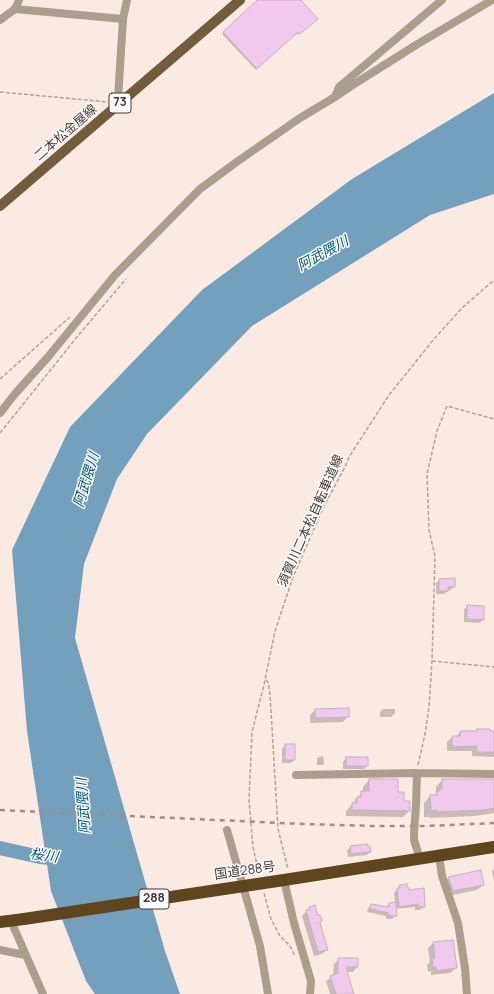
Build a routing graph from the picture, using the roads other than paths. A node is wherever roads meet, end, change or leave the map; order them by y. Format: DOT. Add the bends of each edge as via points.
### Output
graph roads {
  1 [pos="19,0"];
  2 [pos="128,0"];
  3 [pos="240,0"];
  4 [pos="442,0"];
  5 [pos="492,0"];
  6 [pos="15,9"];
  7 [pos="123,19"];
  8 [pos="0,20"];
  9 [pos="335,97"];
  10 [pos="120,104"];
  11 [pos="0,206"];
  12 [pos="0,413"];
  13 [pos="416,773"];
  14 [pos="494,774"];
  15 [pos="296,775"];
  16 [pos="228,830"];
  17 [pos="494,847"];
  18 [pos="439,856"];
  19 [pos="420,859"];
  20 [pos="286,879"];
  21 [pos="5,922"];
  22 [pos="0,950"];
  23 [pos="25,955"];
  24 [pos="43,994"];
  25 [pos="268,994"];
  26 [pos="310,994"];
  27 [pos="467,994"];
  1 -- 6 [label="street"];
  2 -- 7 [label="street"];
  3 -- 10 [label="main road, 二本松金屋線 / 73"];
  4 -- 9 [label="street" via="339,87"];
  5 -- 9 [label="street"];
  6 -- 7 [label="street"];
  6 -- 8 [label="street"];
  7 -- 10 [label="street" via="118,99"];
  9 -- 12 [label="street" via="284,128 200,189 115,275"];
  10 -- 11 [label="main road, 二本松金屋線 / 73"];
  13 -- 14 [label="street"];
  13 -- 15 [label="street"];
  13 -- 19 [label="street" via="414,840"];
  16 -- 25 [label="street" via="260,946"];
  17 -- 18 [label="highway, 国道288号 / 288"];
  18 -- 19 [label="highway, 国道288号 / 288"];
  18 -- 27 [label="street" via="443,881 458,923"];
  19 -- 20 [label="highway, 国道288号 / 288"];
  20 -- 21 [label="highway, 国道288号 / 288, bridge"];
  20 -- 26 [label="street" via="294,923 311,981"];
  21 -- 23 [label="street"];
  22 -- 23 [label="street"];
  23 -- 24 [label="street"];
}
